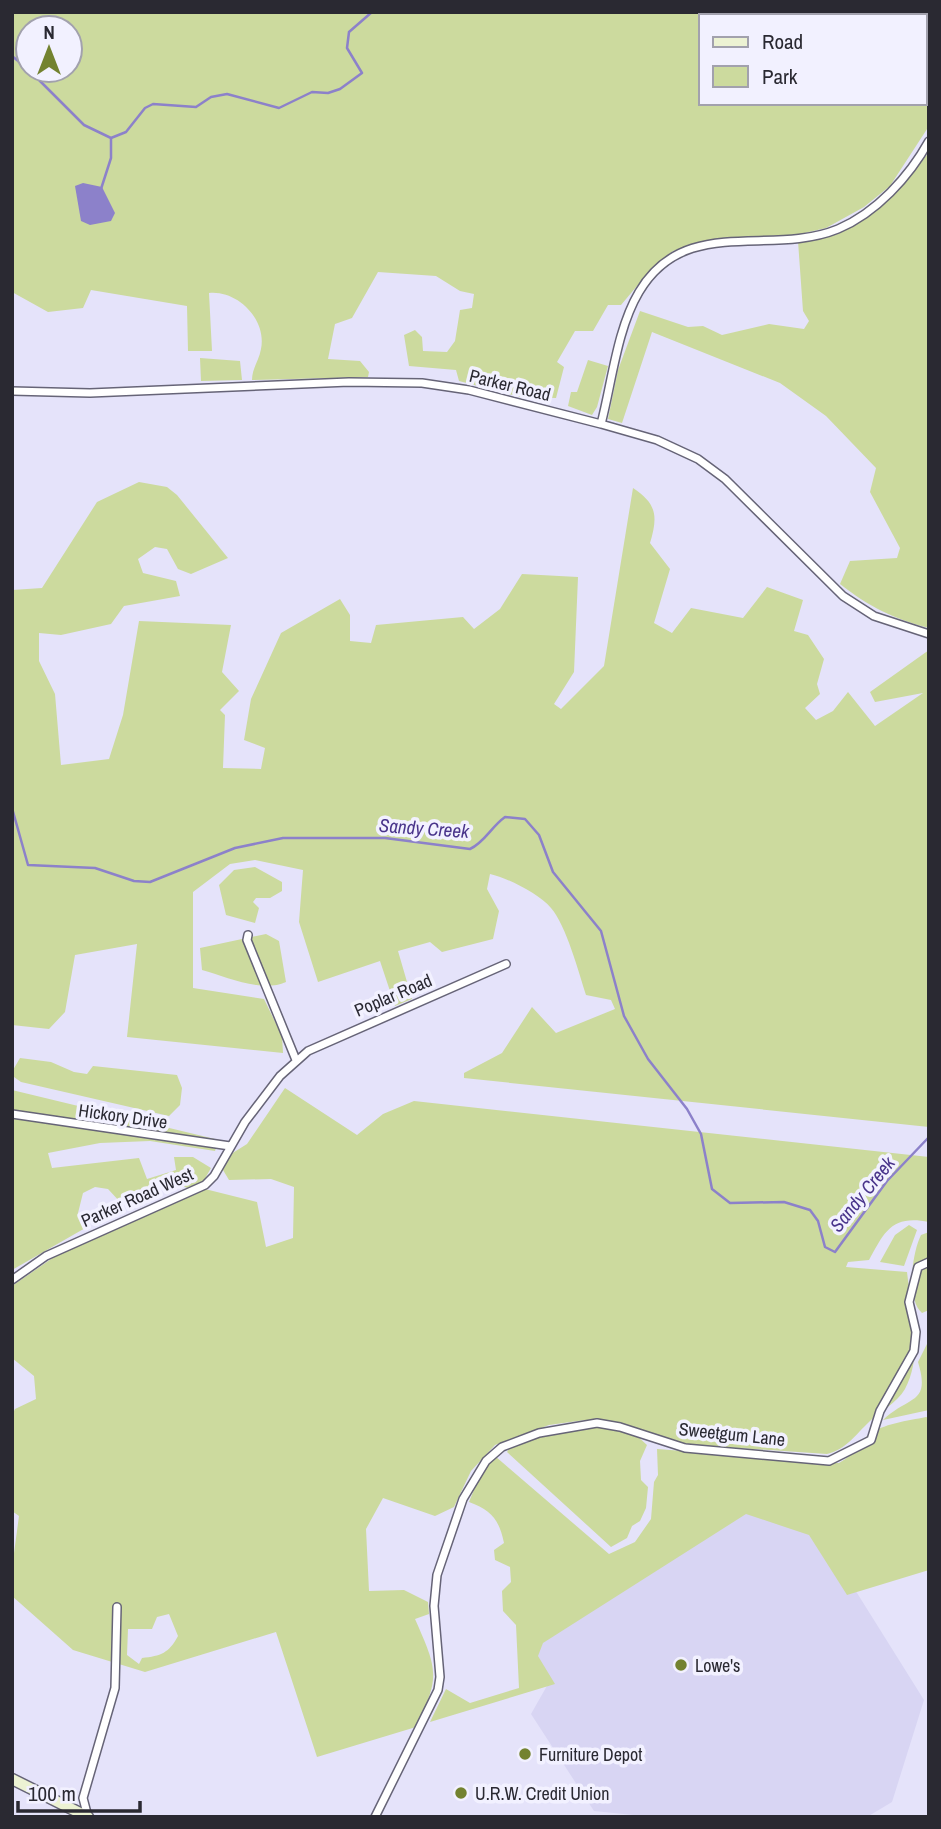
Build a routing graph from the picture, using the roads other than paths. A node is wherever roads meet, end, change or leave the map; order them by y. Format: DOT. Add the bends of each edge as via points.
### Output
graph roads {
  1 [pos="929,141"];
  2 [pos="12,391"];
  3 [pos="601,424"];
  4 [pos="929,634"];
  5 [pos="248,934"];
  6 [pos="506,964"];
  7 [pos="296,1060"];
  8 [pos="12,1114"];
  9 [pos="230,1146"];
  10 [pos="929,1262"];
  11 [pos="12,1280"];
  12 [pos="117,1608"];
  13 [pos="12,1779"];
  14 [pos="88,1817"];
  15 [pos="375,1817"];
  1 -- 3 [label="street" via="904,178 839,228 804,237 718,242 692,247 667,261 634,302"];
  2 -- 3 [label="street, Parker Road" via="90,393 422,383 469,390"];
  3 -- 4 [label="street, Parker Road" via="657,440 698,459 725,479 843,596 874,616"];
  5 -- 7 [label="street"];
  6 -- 7 [label="street, Poplar Road" via="336,1037"];
  7 -- 9 [label="street, Parker Road West" via="244,1122"];
  8 -- 9 [label="street, Hickory Drive"];
  9 -- 11 [label="street, Parker Road West" via="214,1176 202,1187 46,1256"];
  10 -- 15 [label="street, Sweetgum Lane" via="918,1267 909,1302 916,1338 911,1361 880,1411 871,1440 836,1459 685,1448 597,1423 539,1433 493,1453 463,1499 442,1558 434,1606 438,1690"];
  12 -- 14 [label="street" via="116,1679 83,1798"];
  13 -- 14 [label="main road"];
}
